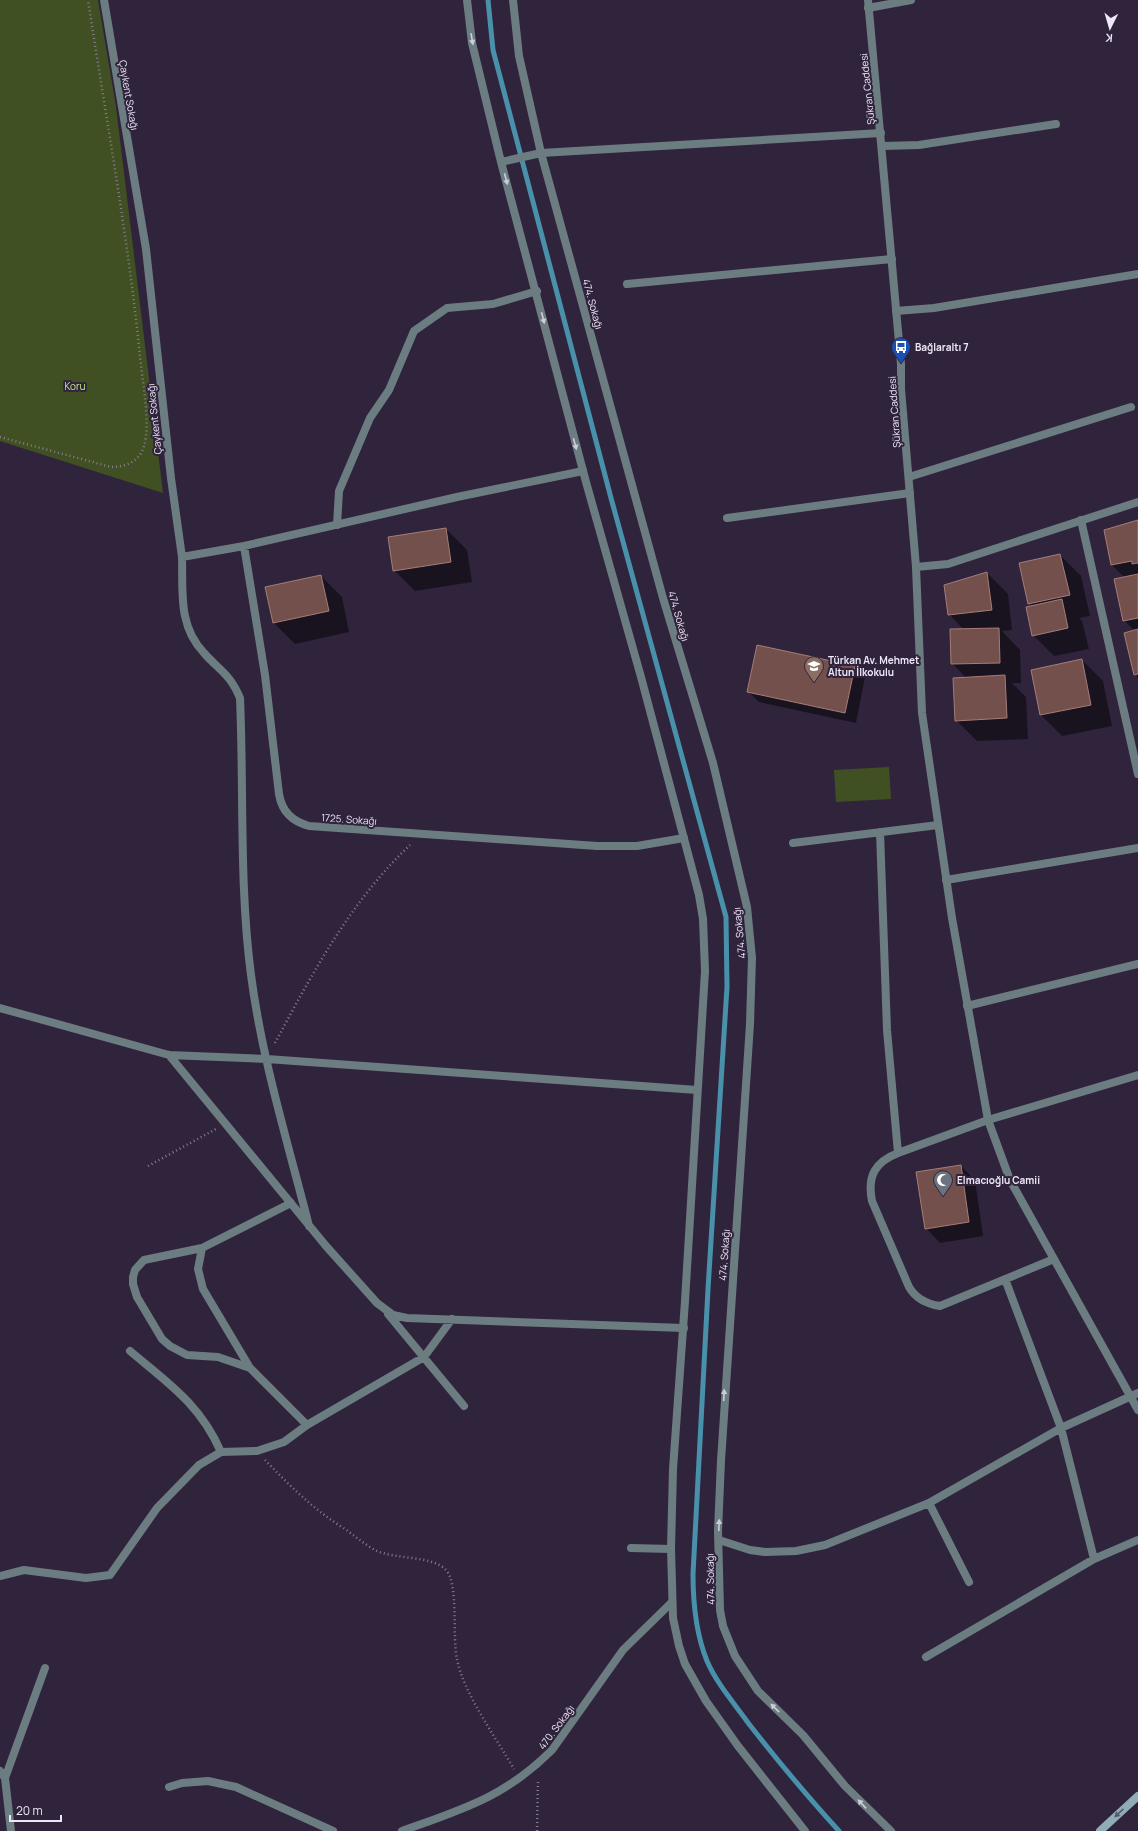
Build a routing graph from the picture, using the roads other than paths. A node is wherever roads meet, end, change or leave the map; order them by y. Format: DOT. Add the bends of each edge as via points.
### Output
graph roads {
  1 [pos="104,0"];
  2 [pos="468,0"];
  3 [pos="513,0"];
  4 [pos="911,0"];
  5 [pos="868,4"];
  6 [pos="1056,124"];
  7 [pos="881,133"];
  8 [pos="882,146"];
  9 [pos="541,153"];
  10 [pos="501,162"];
  11 [pos="892,259"];
  12 [pos="1138,274"];
  13 [pos="627,284"];
  14 [pos="536,291"];
  15 [pos="896,311"];
  16 [pos="1131,407"];
  17 [pos="583,471"];
  18 [pos="909,477"];
  19 [pos="910,493"];
  20 [pos="1138,502"];
  21 [pos="727,518"];
  22 [pos="1081,520"];
  23 [pos="337,525"];
  24 [pos="244,546"];
  25 [pos="182,558"];
  26 [pos="916,567"];
  27 [pos="1138,774"];
  28 [pos="938,825"];
  29 [pos="880,832"];
  30 [pos="684,838"];
  31 [pos="793,842"];
  32 [pos="1138,848"];
  33 [pos="946,880"];
  34 [pos="1138,964"];
  35 [pos="967,1006"];
  36 [pos="0,1008"];
  37 [pos="169,1054"];
  38 [pos="267,1059"];
  39 [pos="1138,1075"];
  40 [pos="697,1090"];
  41 [pos="988,1120"];
  42 [pos="898,1153"];
  43 [pos="291,1203"];
  44 [pos="309,1226"];
  45 [pos="202,1248"];
  46 [pos="1054,1259"];
  47 [pos="1004,1279"];
  48 [pos="385,1310"];
  49 [pos="452,1319"];
  50 [pos="684,1328"];
  51 [pos="130,1351"];
  52 [pos="424,1357"];
  53 [pos="250,1368"];
  54 [pos="1134,1395"];
  55 [pos="464,1406"];
  56 [pos="1138,1410"];
  57 [pos="307,1425"];
  58 [pos="1061,1428"];
  59 [pos="220,1452"];
  60 [pos="929,1503"];
  61 [pos="719,1540"];
  62 [pos="1138,1540"];
  63 [pos="631,1548"];
  64 [pos="671,1549"];
  65 [pos="1094,1559"];
  66 [pos="0,1576"];
  67 [pos="969,1582"];
  68 [pos="671,1603"];
  69 [pos="926,1657"];
  70 [pos="45,1668"];
  71 [pos="3,1774"];
  72 [pos="169,1787"];
  73 [pos="1138,1796"];
  74 [pos="11,1831"];
  75 [pos="333,1831"];
  76 [pos="402,1831"];
  77 [pos="805,1831"];
  78 [pos="891,1831"];
  79 [pos="1100,1831"];
  1 -- 25 [label="street, Çaykent Sokağı" via="146,249"];
  2 -- 10 [label="street, one-way" via="472,44"];
  3 -- 9 [label="street, 474. Sokağı" via="518,56"];
  4 -- 5 [label="street"];
  5 -- 7 [label="street, Şükran Caddesi"];
  6 -- 8 [label="street" via="919,145"];
  7 -- 8 [label="street, Şükran Caddesi"];
  7 -- 9 [label="street"];
  8 -- 11 [label="street, Şükran Caddesi"];
  9 -- 10 [label="street"];
  61 -- 9 [label="street, 474. Sokağı, one-way" via="724,1392 750,1016 750,923 713,763 663,598"];
  10 -- 14 [label="street, one-way"];
  11 -- 13 [label="street"];
  11 -- 15 [label="street, Şükran Caddesi"];
  12 -- 15 [label="street" via="934,308"];
  14 -- 17 [label="street, one-way"];
  14 -- 23 [label="street" via="493,304 447,308 414,331 389,390 370,418 339,491"];
  15 -- 18 [label="street, Şükran Caddesi"];
  16 -- 18 [label="street"];
  17 -- 23 [label="street"];
  17 -- 30 [label="street"];
  18 -- 19 [label="street, Şükran Caddesi"];
  19 -- 21 [label="street"];
  19 -- 26 [label="street, Şükran Caddesi"];
  20 -- 22 [label="street"];
  22 -- 26 [label="street" via="948,564"];
  22 -- 27 [label="street"];
  23 -- 24 [label="street"];
  24 -- 25 [label="street"];
  24 -- 30 [label="street, 1725. Sokağı" via="265,675 279,794 283,808 294,820 309,826 617,846 661,843"];
  25 -- 38 [label="street, Çaykent Sokağı" via="184,620 196,644 228,676 240,698 246,928 253,989"];
  26 -- 28 [label="street, Şükran Caddesi" via="922,713"];
  28 -- 29 [label="street"];
  28 -- 33 [label="street, Şükran Caddesi"];
  29 -- 31 [label="street"];
  29 -- 42 [label="street" via="887,1030"];
  30 -- 40 [label="street" via="698,895 705,943"];
  32 -- 33 [label="street"];
  33 -- 35 [label="street, Şükran Caddesi"];
  34 -- 35 [label="street"];
  35 -- 41 [label="street, Şükran Caddesi"];
  36 -- 37 [label="street"];
  37 -- 38 [label="street"];
  37 -- 43 [label="street"];
  38 -- 40 [label="street"];
  38 -- 44 [label="street, Çaykent Sokağı"];
  39 -- 41 [label="street"];
  40 -- 50 [label="street"];
  41 -- 42 [label="street"];
  41 -- 46 [label="street, Şükran Caddesi" via="1010,1180"];
  42 -- 47 [label="street" via="884,1158 878,1164 871,1179 870,1194 913,1293 923,1302 940,1306"];
  43 -- 44 [label="street"];
  43 -- 45 [label="street"];
  44 -- 48 [label="street"];
  45 -- 53 [label="street" via="198,1269 203,1289"];
  45 -- 53 [label="street" via="144,1260 135,1270 134,1291 162,1339 170,1346 187,1355 218,1357"];
  46 -- 47 [label="street"];
  46 -- 54 [label="street, Şükran Caddesi"];
  47 -- 58 [label="street"];
  48 -- 49 [label="street" via="400,1317"];
  48 -- 52 [label="street"];
  49 -- 50 [label="street"];
  49 -- 52 [label="street"];
  50 -- 64 [label="street" via="673,1469"];
  51 -- 59 [label="street" via="195,1408"];
  52 -- 55 [label="street"];
  52 -- 57 [label="street"];
  53 -- 57 [label="street"];
  54 -- 56 [label="street, Şükran Caddesi"];
  54 -- 58 [label="street"];
  57 -- 59 [label="street" via="284,1442 257,1451"];
  58 -- 60 [label="street"];
  58 -- 65 [label="street"];
  59 -- 66 [label="street" via="199,1465 157,1508 110,1575 82,1578 24,1570"];
  60 -- 61 [label="street" via="825,1545 796,1551 780,1553 750,1550"];
  60 -- 67 [label="street"];
  78 -- 61 [label="street, 474. Sokağı, one-way" via="845,1786 803,1735 758,1691 735,1656 723,1626 720,1610"];
  62 -- 65 [label="street"];
  63 -- 64 [label="street"];
  64 -- 68 [label="street"];
  65 -- 69 [label="street"];
  68 -- 76 [label="street, 470. Sokağı" via="623,1650 552,1750 539,1763 499,1793 477,1804"];
  68 -- 77 [label="street" via="679,1646 688,1670 706,1701"];
  70 -- 71 [label="street"];
  71 -- 74 [label="street"];
  72 -- 75 [label="street" via="208,1781 236,1787"];
  73 -- 79 [label="main road, one-way"];
}
